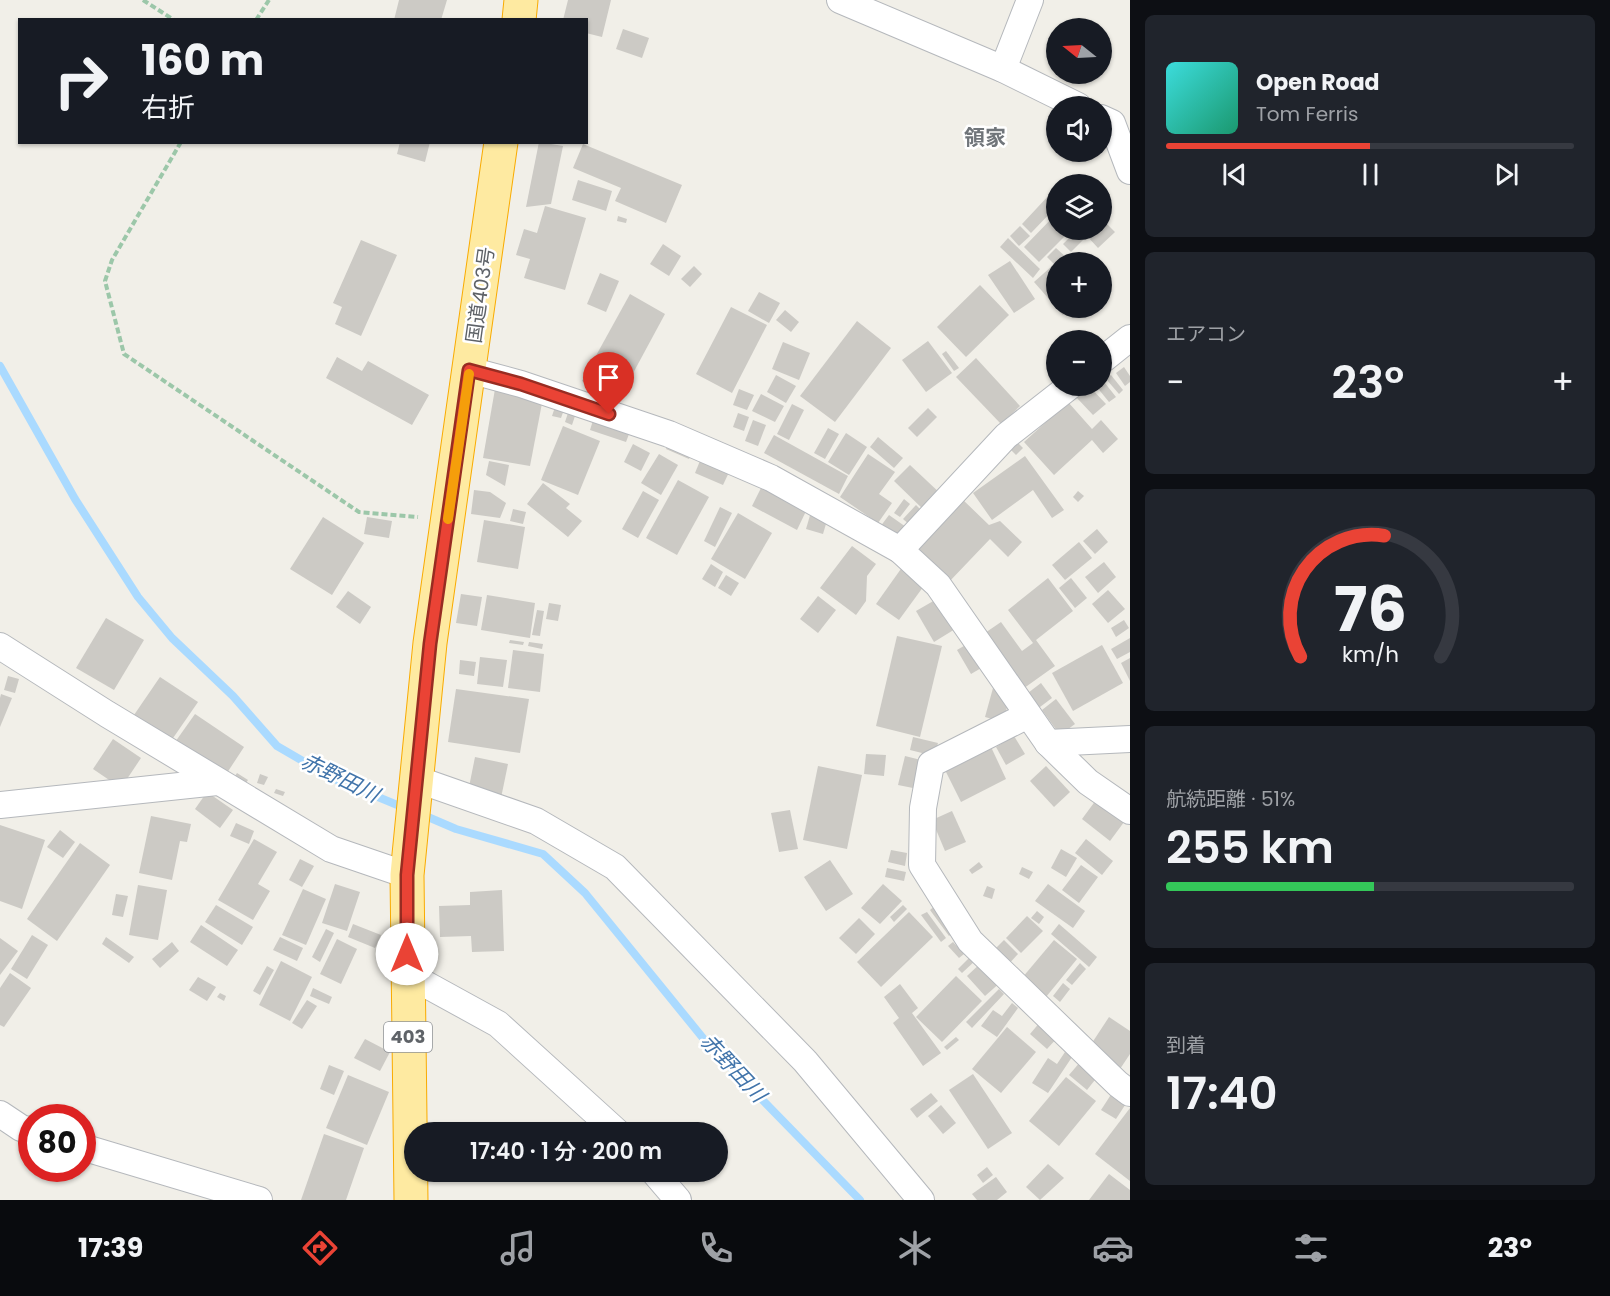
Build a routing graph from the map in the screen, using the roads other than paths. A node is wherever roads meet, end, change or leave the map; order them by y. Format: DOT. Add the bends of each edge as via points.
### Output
graph roads {
  1 [pos="521,0"];
  2 [pos="840,0"];
  3 [pos="1030,0"];
  4 [pos="519,18"];
  5 [pos="1003,69"];
  6 [pos="1058,96"];
  7 [pos="1112,123"];
  8 [pos="501,144"];
  9 [pos="1130,171"];
  10 [pos="1130,338"];
  11 [pos="1112,352"];
  12 [pos="469,370"];
  13 [pos="1057,396"];
  14 [pos="900,550"];
  15 [pos="0,646"];
  16 [pos="1028,715"];
  17 [pos="1130,739"];
  18 [pos="1048,743"];
  19 [pos="217,782"];
  20 [pos="415,790"];
  21 [pos="0,805"];
  22 [pos="1130,811"];
  23 [pos="409,861"];
  24 [pos="407,974"];
  25 [pos="1130,1093"];
  26 [pos="0,1114"];
  27 [pos="606,1122"];
  28 [pos="18,1126"];
  29 [pos="96,1151"];
  30 [pos="663,1182"];
  31 [pos="259,1200"];
  32 [pos="411,1200"];
  33 [pos="678,1200"];
  34 [pos="921,1200"];
  1 -- 4 [label="highway"];
  2 -- 5 [label="street"];
  3 -- 5 [label="street"];
  5 -- 6 [label="street"];
  7 -- 9 [label="street"];
  8 -- 12 [label="highway, 国道403号 / 403"];
  10 -- 11 [label="street"];
  12 -- 14 [label="street" via="669,434 771,478"];
  12 -- 20 [label="highway, 国道403号 / 403" via="430,644"];
  13 -- 14 [label="street" via="1006,436"];
  14 -- 16 [label="street" via="938,585"];
  15 -- 19 [label="street"];
  16 -- 18 [label="street"];
  16 -- 25 [label="street" via="931,764 923,808 922,865 970,940"];
  17 -- 18 [label="street"];
  18 -- 22 [label="street" via="1088,782"];
  19 -- 21 [label="street"];
  19 -- 23 [label="street" via="331,849"];
  20 -- 23 [label="highway, 国道403号 / 403"];
  20 -- 34 [label="street" via="536,820 615,867 805,1061"];
  23 -- 24 [label="highway, 国道403号 / 403"];
  24 -- 27 [label="street" via="498,1024"];
  24 -- 32 [label="highway, 国道403号 / 403"];
  26 -- 28 [label="street"];
  29 -- 31 [label="street"];
  30 -- 33 [label="street"];
}
